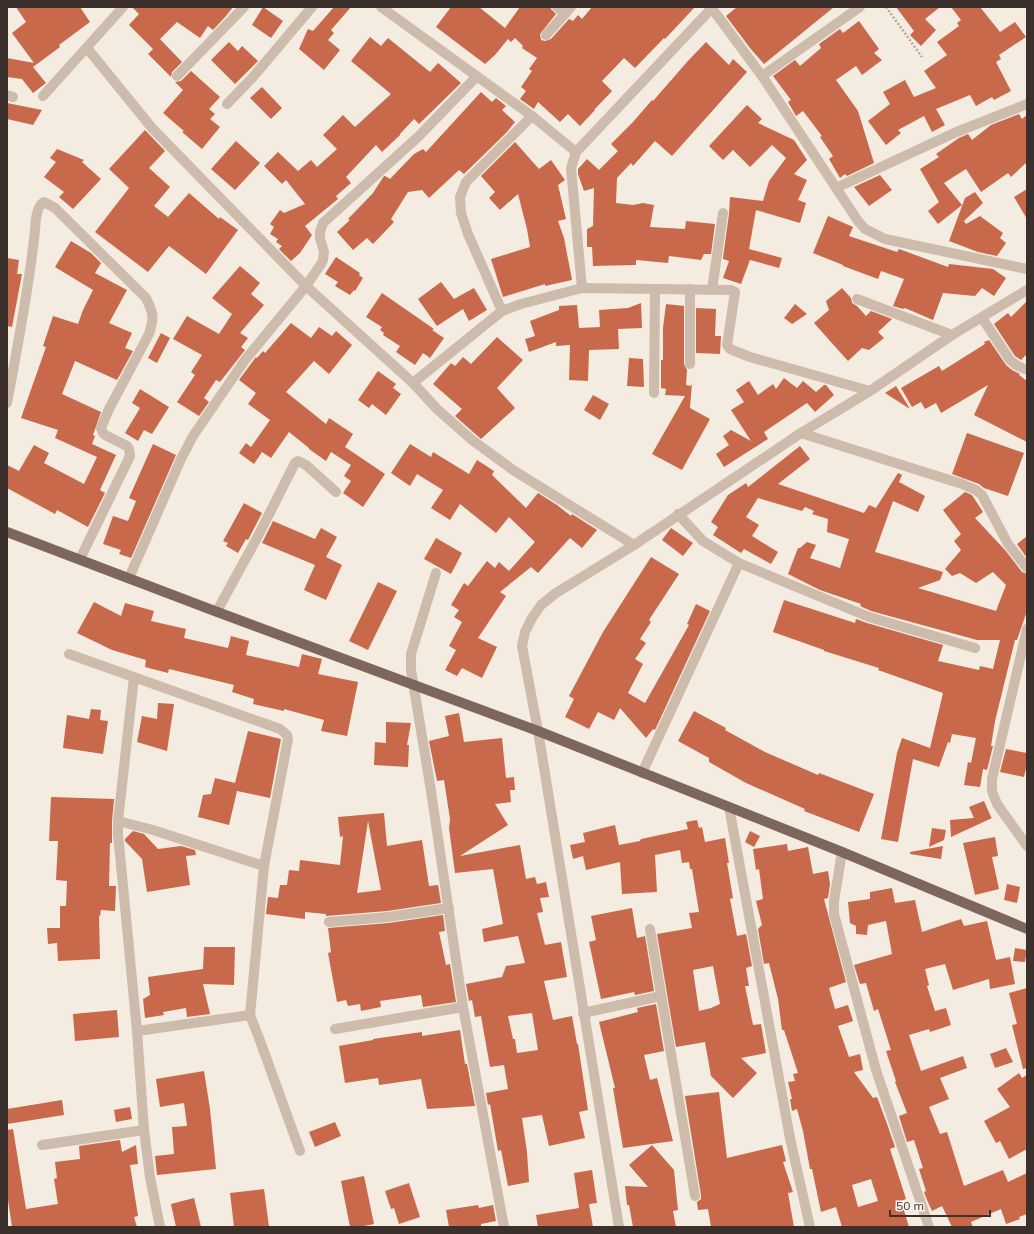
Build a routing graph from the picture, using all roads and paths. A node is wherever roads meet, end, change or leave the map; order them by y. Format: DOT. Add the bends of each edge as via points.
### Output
graph roads {
  1 [pos="123,7"];
  2 [pos="244,7"];
  3 [pos="312,7"];
  4 [pos="381,7"];
  5 [pos="860,7"];
  6 [pos="886,7"];
  7 [pos="712,8"];
  8 [pos="564,9"];
  9 [pos="546,35"];
  10 [pos="87,48"];
  11 [pos="922,57"];
  12 [pos="177,76"];
  13 [pos="478,76"];
  14 [pos="762,76"];
  15 [pos="43,96"];
  16 [pos="227,104"];
  17 [pos="1027,104"];
  18 [pos="532,116"];
  19 [pos="576,152"];
  20 [pos="836,188"];
  21 [pos="723,213"];
  22 [pos="1027,269"];
  23 [pos="306,286"];
  24 [pos="582,288"];
  25 [pos="655,289"];
  26 [pos="690,289"];
  27 [pos="712,290"];
  28 [pos="1027,290"];
  29 [pos="857,299"];
  30 [pos="502,311"];
  31 [pos="982,318"];
  32 [pos="952,335"];
  33 [pos="690,364"];
  34 [pos="1027,370"];
  35 [pos="413,384"];
  36 [pos="870,392"];
  37 [pos="654,393"];
  38 [pos="7,403"];
  39 [pos="801,433"];
  40 [pos="336,492"];
  41 [pos="678,514"];
  42 [pos="7,532"];
  43 [pos="634,545"];
  44 [pos="80,559"];
  45 [pos="739,563"];
  46 [pos="1027,568"];
  47 [pos="436,573"];
  48 [pos="129,578"];
  49 [pos="217,612"];
  50 [pos="1027,629"];
  51 [pos="976,648"];
  52 [pos="69,654"];
  53 [pos="134,677"];
  54 [pos="413,684"];
  55 [pos="538,731"];
  56 [pos="642,773"];
  57 [pos="730,807"];
  58 [pos="118,821"];
  59 [pos="1027,846"];
  60 [pos="842,852"];
  61 [pos="264,866"];
  62 [pos="449,908"];
  63 [pos="329,922"];
  64 [pos="650,929"];
  65 [pos="1027,929"];
  66 [pos="661,996"];
  67 [pos="463,1007"];
  68 [pos="583,1013"];
  69 [pos="250,1015"];
  70 [pos="335,1029"];
  71 [pos="137,1031"];
  72 [pos="144,1130"];
  73 [pos="42,1145"];
  74 [pos="300,1151"];
  75 [pos="695,1196"];
  76 [pos="160,1227"];
  77 [pos="504,1227"];
  78 [pos="619,1227"];
  79 [pos="810,1227"];
  80 [pos="929,1227"];
  1 -- 10 [label="street"];
  2 -- 12 [label="street"];
  3 -- 16 [label="street"];
  4 -- 13 [label="street"];
  5 -- 14 [label="street"];
  6 -- 11 [label="path"];
  7 -- 14 [label="street"];
  7 -- 19 [label="street"];
  8 -- 9 [label="street"];
  10 -- 15 [label="street"];
  10 -- 23 [label="street" via="152,128"];
  13 -- 18 [label="street"];
  13 -- 23 [label="street" via="419,136 326,220 320,232 323,260"];
  14 -- 20 [label="street"];
  17 -- 20 [label="street" via="954,133"];
  18 -- 19 [label="street"];
  18 -- 30 [label="street" via="466,182 460,197 461,213 468,234"];
  19 -- 24 [label="street" via="571,168"];
  20 -- 22 [label="street" via="858,222 865,229 885,239"];
  21 -- 27 [label="street"];
  23 -- 35 [label="street"];
  23 -- 48 [label="street" via="245,360 193,436 180,459"];
  24 -- 25 [label="street"];
  24 -- 30 [label="street"];
  25 -- 26 [label="street"];
  25 -- 37 [label="street"];
  26 -- 27 [label="street"];
  26 -- 33 [label="street"];
  27 -- 36 [label="street" via="735,292 727,344 730,349 750,358"];
  28 -- 31 [label="street"];
  29 -- 32 [label="street"];
  30 -- 35 [label="street"];
  31 -- 32 [label="street"];
  31 -- 34 [label="street" via="1010,360"];
  32 -- 36 [label="street"];
  35 -- 43 [label="street" via="437,409 486,451"];
  36 -- 39 [label="street"];
  38 -- 44 [label="street" via="37,218 44,202 55,208 146,298 153,321 149,334 101,428 105,436 127,446 130,456"];
  39 -- 41 [label="street"];
  39 -- 46 [label="street" via="976,490 982,495 1008,544"];
  40 -- 49 [label="street" via="306,465 298,461 295,463"];
  41 -- 43 [label="street"];
  41 -- 45 [label="street" via="704,541"];
  42 -- 44 [label="main road"];
  43 -- 55 [label="street" via="556,593 532,618 522,646"];
  44 -- 48 [label="main road"];
  45 -- 51 [label="street" via="869,617"];
  45 -- 56 [label="street"];
  47 -- 54 [label="street" via="411,654"];
  48 -- 49 [label="main road"];
  49 -- 54 [label="main road"];
  50 -- 59 [label="street" via="992,779 992,791 997,804"];
  52 -- 53 [label="street"];
  53 -- 58 [label="street"];
  53 -- 61 [label="street" via="280,730 287,735"];
  54 -- 55 [label="main road"];
  54 -- 62 [label="street"];
  55 -- 56 [label="main road"];
  55 -- 68 [label="street"];
  56 -- 57 [label="main road"];
  57 -- 60 [label="main road"];
  57 -- 79 [label="street" via="790,1138"];
  58 -- 61 [label="street"];
  58 -- 71 [label="street"];
  60 -- 65 [label="main road"];
  60 -- 80 [label="street" via="834,914 876,1070"];
  61 -- 69 [label="street"];
  62 -- 63 [label="street"];
  62 -- 67 [label="street"];
  64 -- 66 [label="street"];
  66 -- 68 [label="street"];
  66 -- 75 [label="street"];
  67 -- 70 [label="street"];
  67 -- 77 [label="street"];
  68 -- 78 [label="street"];
  69 -- 71 [label="street"];
  69 -- 74 [label="street"];
  71 -- 72 [label="street"];
  72 -- 73 [label="street"];
  72 -- 76 [label="street"];
}
